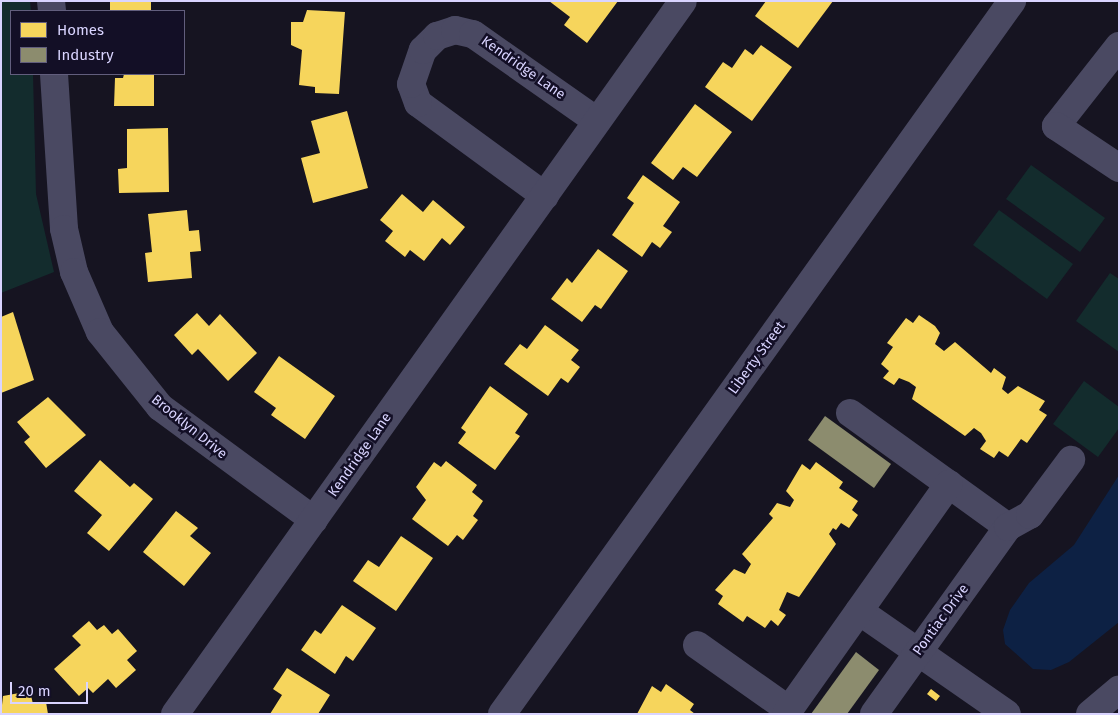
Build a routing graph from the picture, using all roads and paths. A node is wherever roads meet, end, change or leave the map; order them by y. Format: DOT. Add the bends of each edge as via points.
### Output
graph roads {
  1 [pos="683,1"];
  2 [pos="1012,1"];
  3 [pos="1119,46"];
  4 [pos="54,75"];
  5 [pos="597,122"];
  6 [pos="1119,168"];
  7 [pos="545,196"];
  8 [pos="850,412"];
  9 [pos="1071,460"];
  10 [pos="949,484"];
  11 [pos="314,520"];
  12 [pos="1008,527"];
  13 [pos="859,611"];
  14 [pos="697,645"];
  15 [pos="918,653"];
  16 [pos="1119,690"];
  17 [pos="787,712"];
  18 [pos="175,714"];
  19 [pos="502,714"];
  20 [pos="874,714"];
  21 [pos="1007,714"];
  22 [pos="1090,714"];
  1 -- 5 [label="street, Kendridge Lane"];
  2 -- 19 [label="street, Liberty Street"];
  3 -- 6 [label="street" via="1056,126"];
  4 -- 11 [label="street, Brooklyn Drive" via="64,230 74,272 100,332 160,407"];
  5 -- 7 [label="street, Kendridge Lane"];
  5 -- 7 [label="street, Kendridge Lane" via="473,34 455,30 437,36 423,50 412,84 418,103"];
  7 -- 11 [label="street, Kendridge Lane"];
  8 -- 10 [label="street"];
  9 -- 12 [label="street" via="1030,515"];
  10 -- 12 [label="street"];
  10 -- 13 [label="street"];
  11 -- 18 [label="street, Kendridge Lane"];
  12 -- 15 [label="street, Pontiac Drive"];
  13 -- 15 [label="street"];
  13 -- 17 [label="street"];
  14 -- 17 [label="street"];
  15 -- 20 [label="street, Pontiac Drive"];
  15 -- 21 [label="street"];
  16 -- 22 [label="street"];
}
